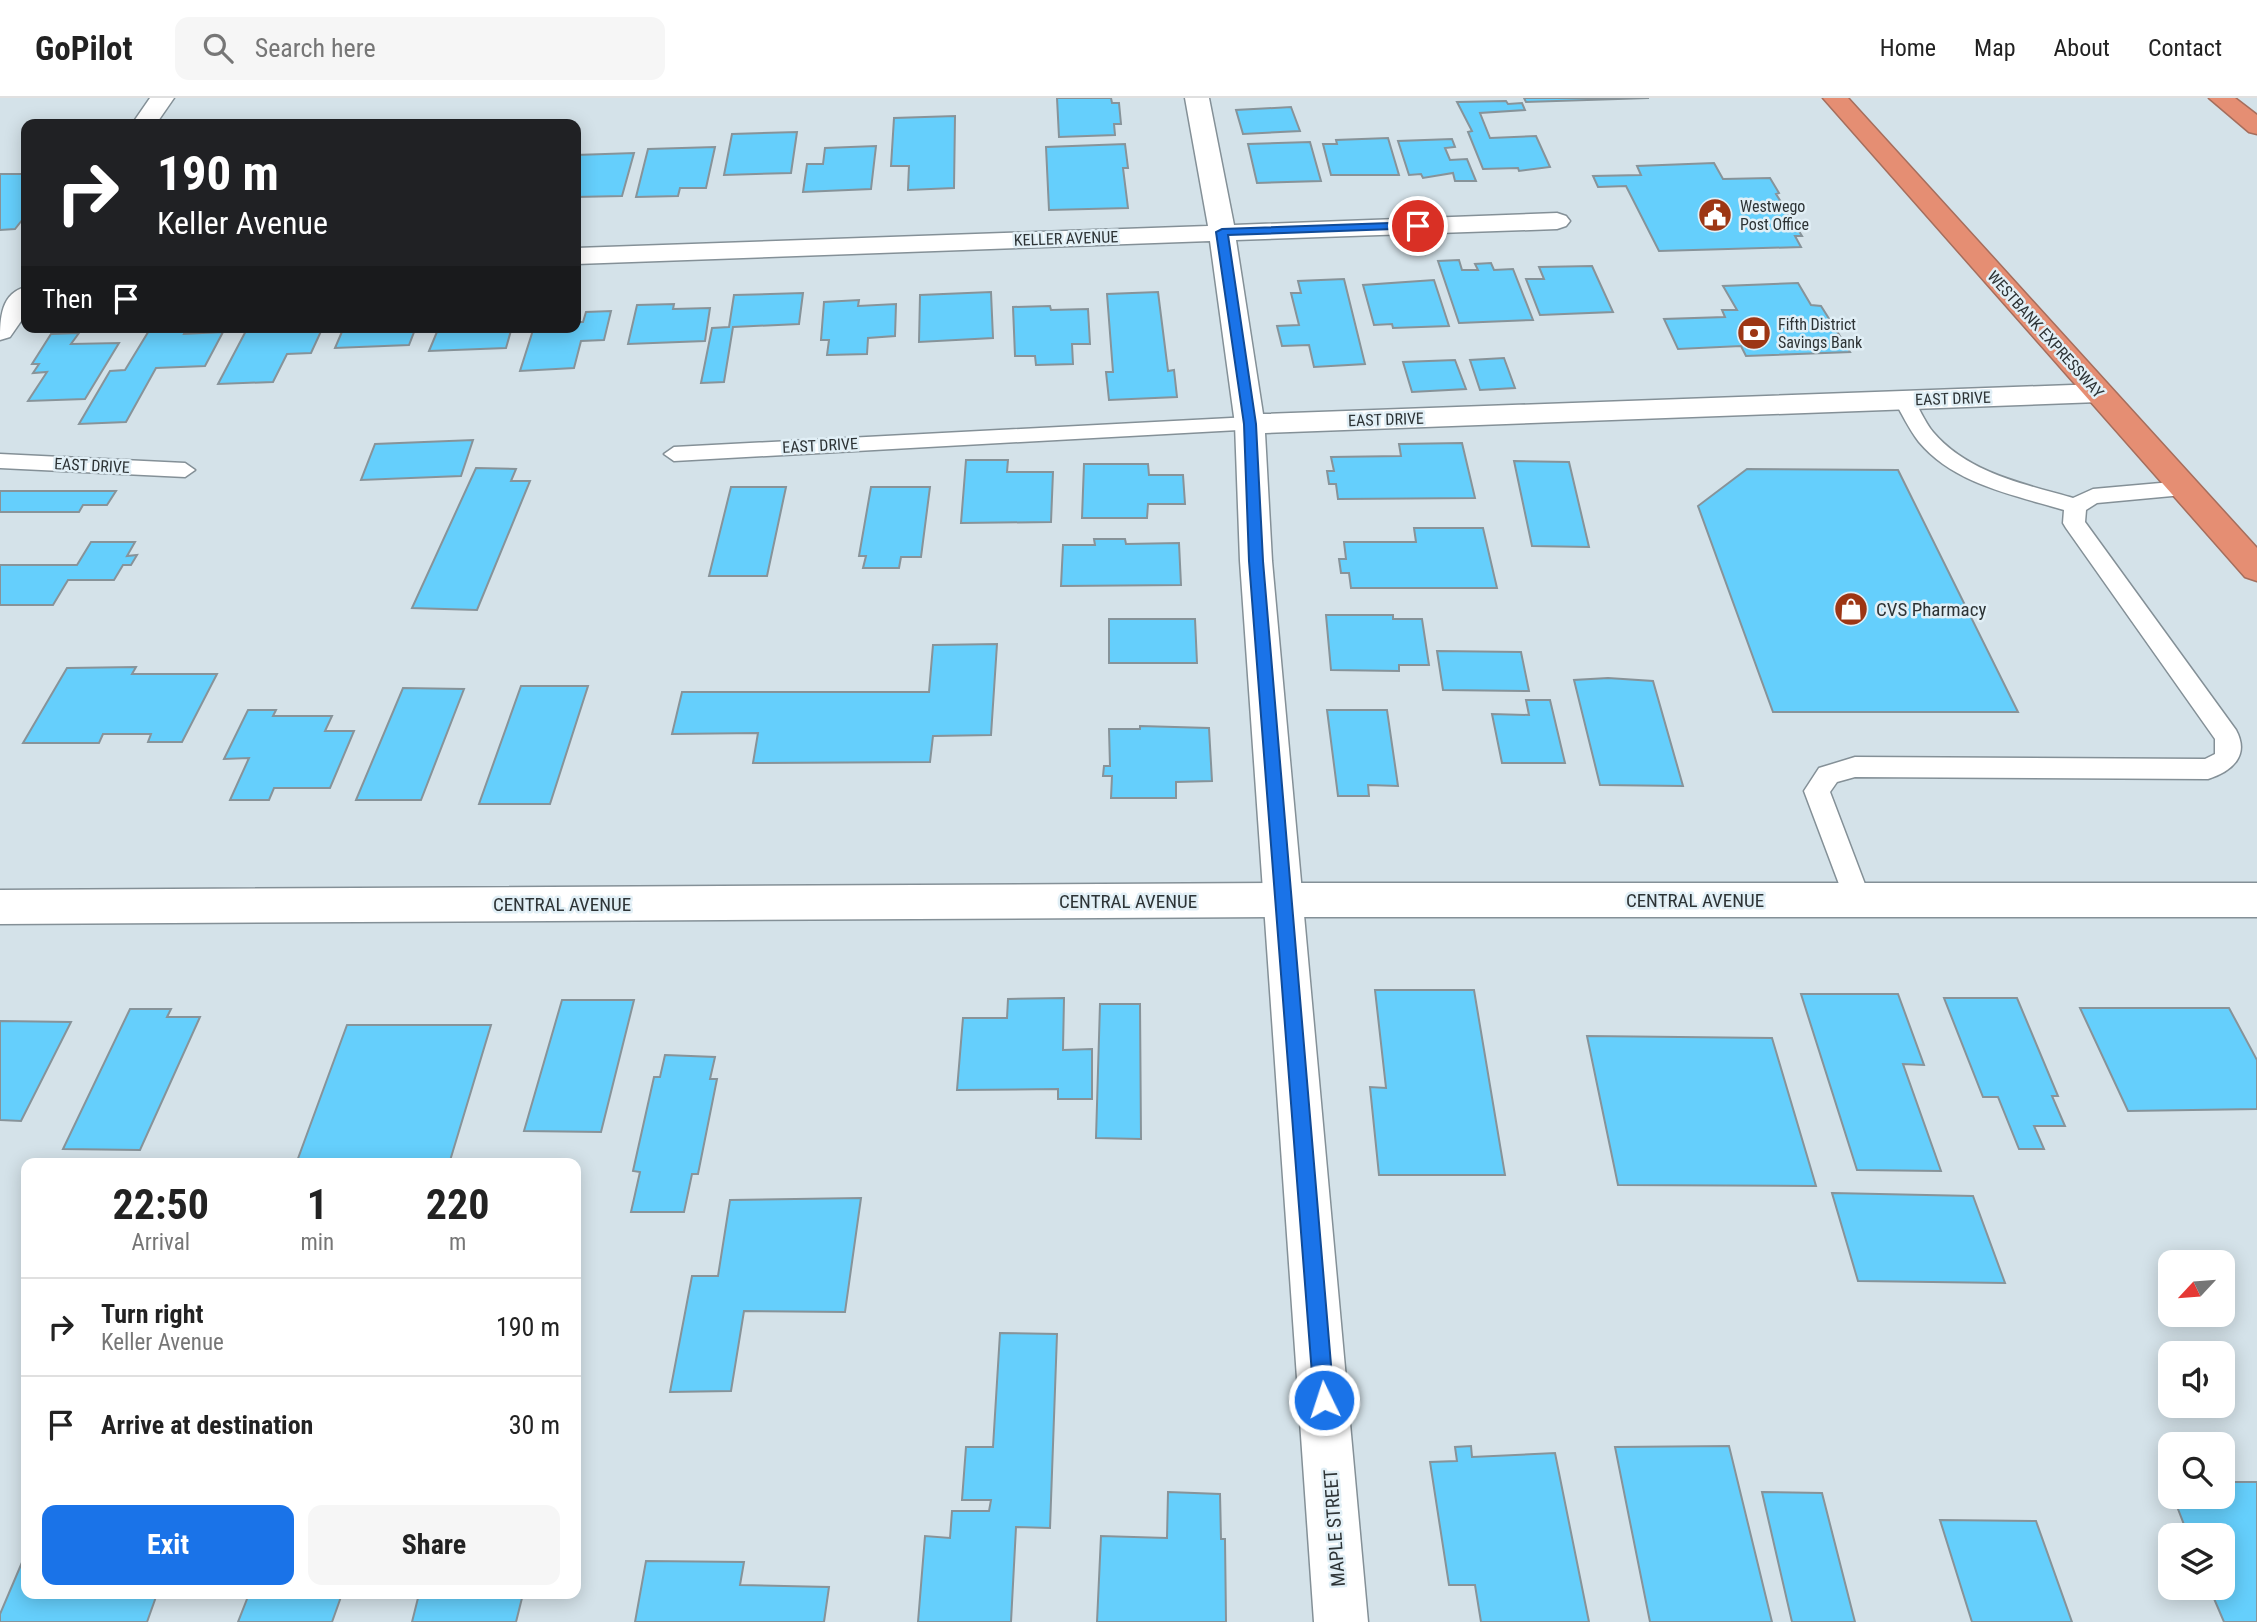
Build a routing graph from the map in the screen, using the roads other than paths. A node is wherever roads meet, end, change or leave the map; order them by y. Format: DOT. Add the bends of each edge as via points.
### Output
graph roads {
  1 [pos="162,98"];
  2 [pos="1196,98"];
  3 [pos="1835,98"];
  4 [pos="2221,98"];
  5 [pos="147,119"];
  6 [pos="2257,127"];
  7 [pos="1557,221"];
  8 [pos="1222,232"];
  9 [pos="581,256"];
  10 [pos="21,285"];
  11 [pos="0,331"];
  12 [pos="2099,393"];
  13 [pos="1904,400"];
  14 [pos="1250,424"];
  15 [pos="674,454"];
  16 [pos="0,461"];
  17 [pos="185,470"];
  18 [pos="2183,488"];
  19 [pos="2075,506"];
  20 [pos="2257,569"];
  21 [pos="1285,900"];
  22 [pos="1858,900"];
  23 [pos="2257,900"];
  24 [pos="0,907"];
  25 [pos="1341,1622"];
  1 -- 5 [label="street"];
  2 -- 8 [label="street, MAPLE STREET"];
  3 -- 12 [label="highway, WESTBANK EXPRESSWAY"];
  4 -- 6 [label="highway"];
  7 -- 8 [label="street, KELLER AVENUE"];
  8 -- 9 [label="street, KELLER AVENUE"];
  8 -- 14 [label="street, MAPLE STREET"];
  10 -- 11 [label="street"];
  12 -- 13 [label="street, EAST DRIVE"];
  12 -- 18 [label="highway, WESTBANK EXPRESSWAY"];
  13 -- 14 [label="street, EAST DRIVE"];
  13 -- 19 [label="lane" via="1926,438 1946,456 1995,482"];
  14 -- 15 [label="lane, EAST DRIVE"];
  14 -- 21 [label="street, MAPLE STREET" via="1256,561"];
  16 -- 17 [label="lane, EAST DRIVE"];
  18 -- 19 [label="lane" via="2093,496"];
  18 -- 20 [label="highway, WESTBANK EXPRESSWAY"];
  19 -- 22 [label="lane" via="2074,523 2227,737 2227,759 2208,769 1855,767 1828,775 1817,790"];
  21 -- 22 [label="street, CENTRAL AVENUE"];
  21 -- 24 [label="street, CENTRAL AVENUE"];
  21 -- 25 [label="street, MAPLE STREET"];
  22 -- 23 [label="street, CENTRAL AVENUE"];
}
